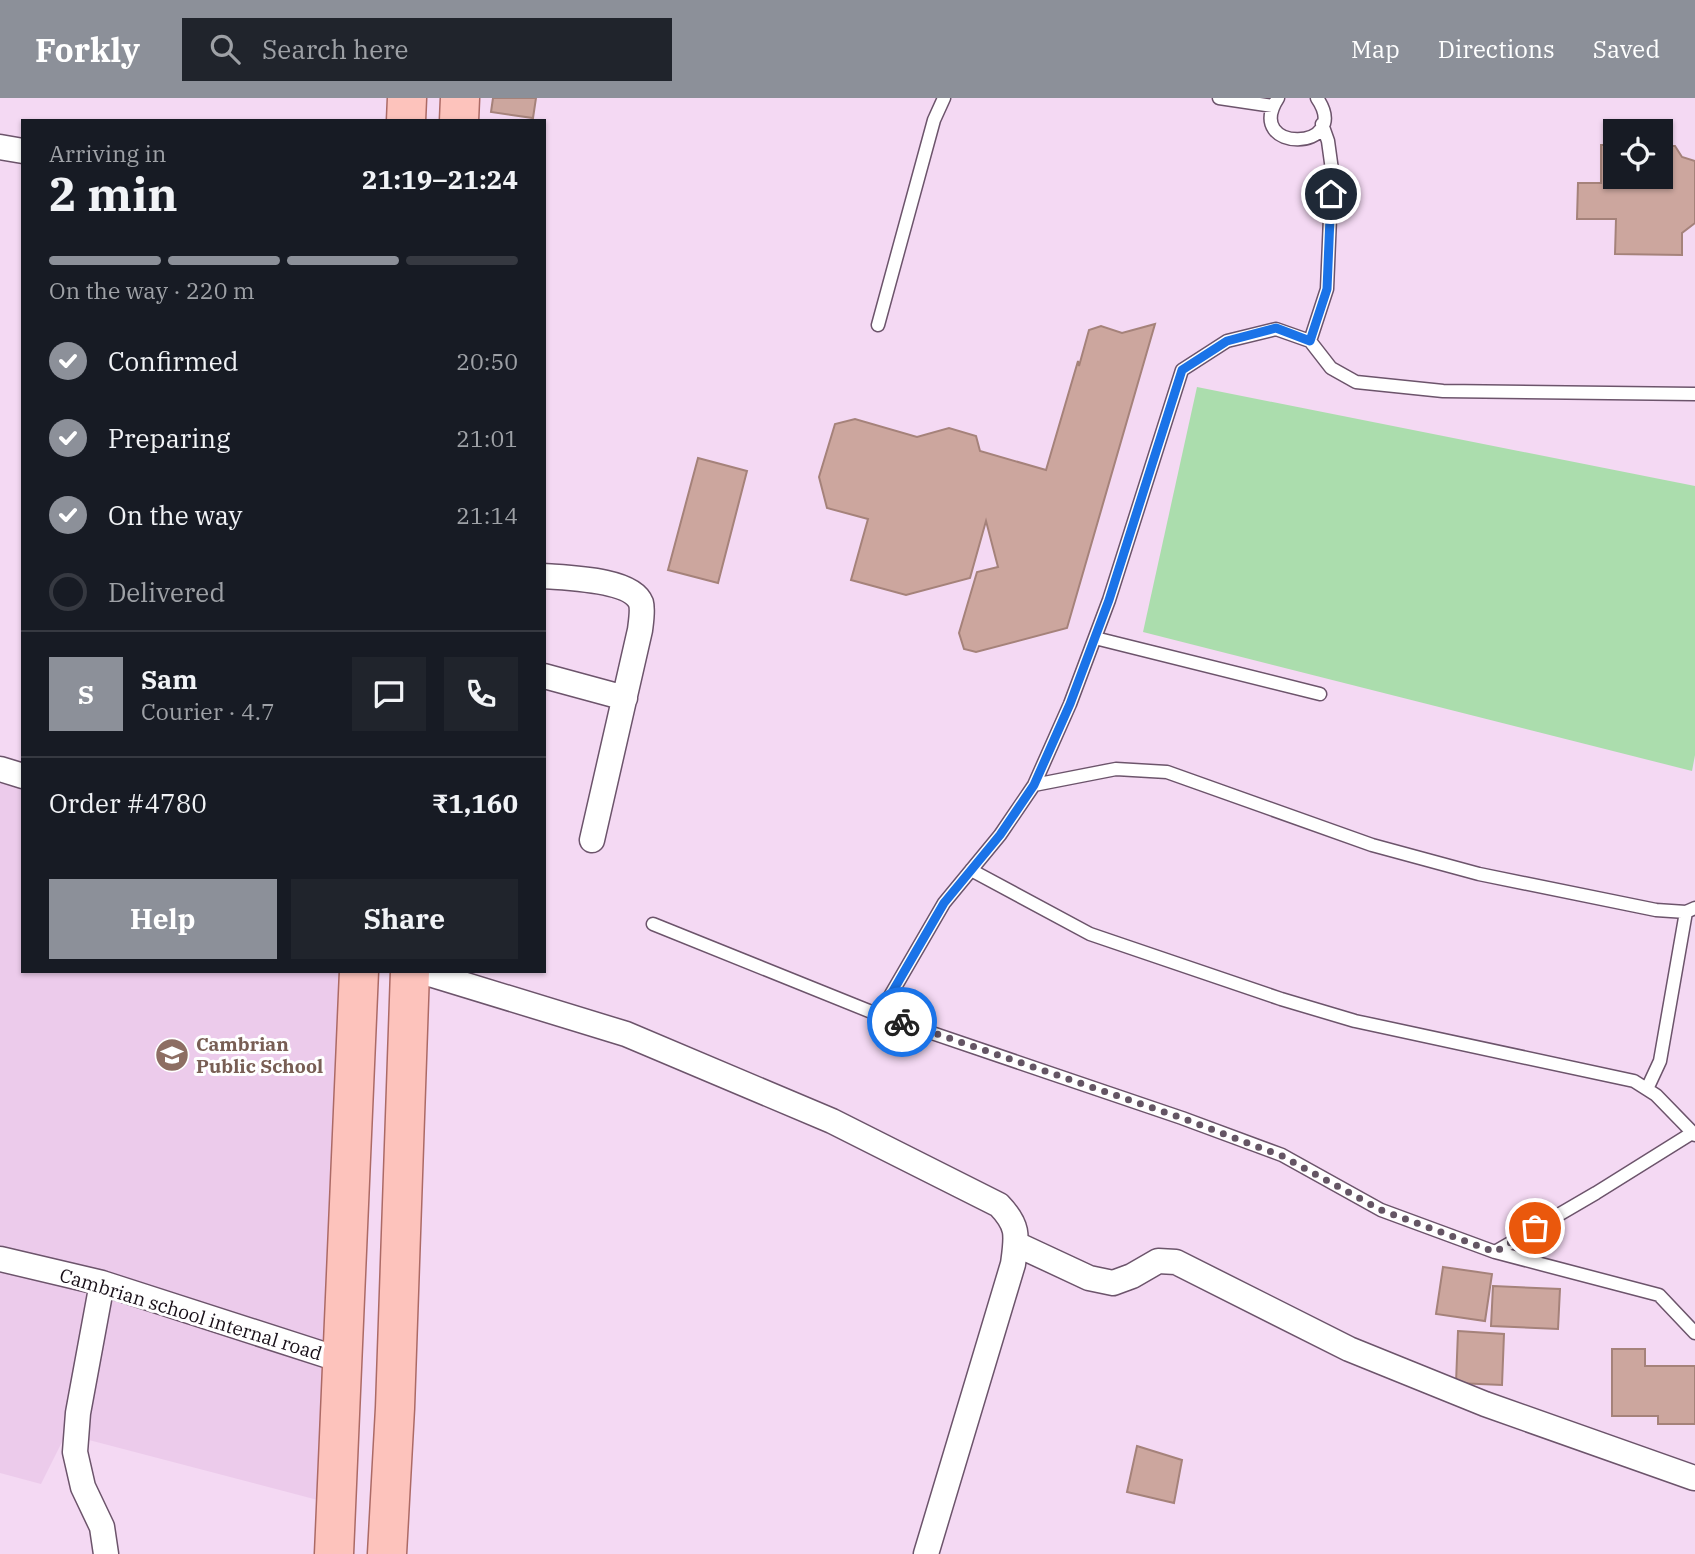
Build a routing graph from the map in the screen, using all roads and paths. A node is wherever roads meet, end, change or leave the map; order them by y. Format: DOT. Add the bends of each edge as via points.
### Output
graph roads {
  1 [pos="407,98"];
  2 [pos="460,98"];
  3 [pos="944,98"];
  4 [pos="1220,98"];
  5 [pos="1317,98"];
  6 [pos="1275,102"];
  7 [pos="406,119"];
  8 [pos="459,119"];
  9 [pos="1322,124"];
  10 [pos="0,147"];
  11 [pos="21,151"];
  12 [pos="878,325"];
  13 [pos="1310,341"];
  14 [pos="1695,394"];
  15 [pos="546,576"];
  16 [pos="1095,638"];
  17 [pos="546,677"];
  18 [pos="1320,694"];
  19 [pos="625,698"];
  20 [pos="0,769"];
  21 [pos="21,775"];
  22 [pos="1034,785"];
  23 [pos="592,840"];
  24 [pos="971,870"];
  25 [pos="1690,910"];
  26 [pos="653,924"];
  27 [pos="359,973"];
  28 [pos="410,973"];
  29 [pos="427,973"];
  30 [pos="879,1015"];
  31 [pos="1647,1089"];
  32 [pos="1693,1134"];
  33 [pos="1016,1244"];
  34 [pos="1495,1252"];
  35 [pos="0,1259"];
  36 [pos="102,1283"];
  37 [pos="1695,1333"];
  38 [pos="341,1360"];
  39 [pos="1695,1478"];
  40 [pos="106,1554"];
  41 [pos="334,1554"];
  42 [pos="387,1554"];
  43 [pos="926,1554"];
  1 -- 7 [label="main road"];
  2 -- 8 [label="main road"];
  3 -- 12 [label="lane"];
  4 -- 6 [label="lane"];
  5 -- 9 [label="lane" via="1324,114"];
  6 -- 9 [label="lane" via="1274,126 1289,139 1308,139"];
  9 -- 13 [label="lane" via="1332,170 1327,289"];
  10 -- 11 [label="street"];
  13 -- 14 [label="lane" via="1331,368 1356,382 1443,391"];
  13 -- 16 [label="lane" via="1276,328 1227,341 1182,370"];
  15 -- 19 [label="street" via="615,584 635,592 642,605 640,630"];
  16 -- 18 [label="lane"];
  16 -- 22 [label="lane"];
  17 -- 19 [label="street"];
  19 -- 23 [label="street"];
  20 -- 21 [label="street"];
  22 -- 24 [label="lane"];
  22 -- 25 [label="lane" via="1116,769 1167,772 1372,845 1479,874 1656,910"];
  24 -- 30 [label="lane" via="944,903"];
  24 -- 31 [label="lane" via="1090,934 1269,995 1354,1021 1601,1072"];
  25 -- 31 [label="lane" via="1660,1061"];
  26 -- 30 [label="lane"];
  27 -- 38 [label="main road"];
  28 -- 42 [label="main road"];
  29 -- 33 [label="street" via="626,1034 832,1121 999,1205 1014,1221"];
  30 -- 34 [label="lane" via="1282,1156 1381,1210"];
  31 -- 32 [label="lane"];
  32 -- 34 [label="lane"];
  33 -- 39 [label="street" via="1089,1278 1113,1283 1158,1261 1176,1262 1349,1349 1485,1404"];
  33 -- 43 [label="street"];
  34 -- 37 [label="lane" via="1659,1295"];
  35 -- 36 [label="street, Cambrian school internal road"];
  36 -- 38 [label="street, Cambrian school internal road"];
  36 -- 40 [label="street" via="75,1452 83,1488 102,1527"];
  38 -- 41 [label="main road"];
}
